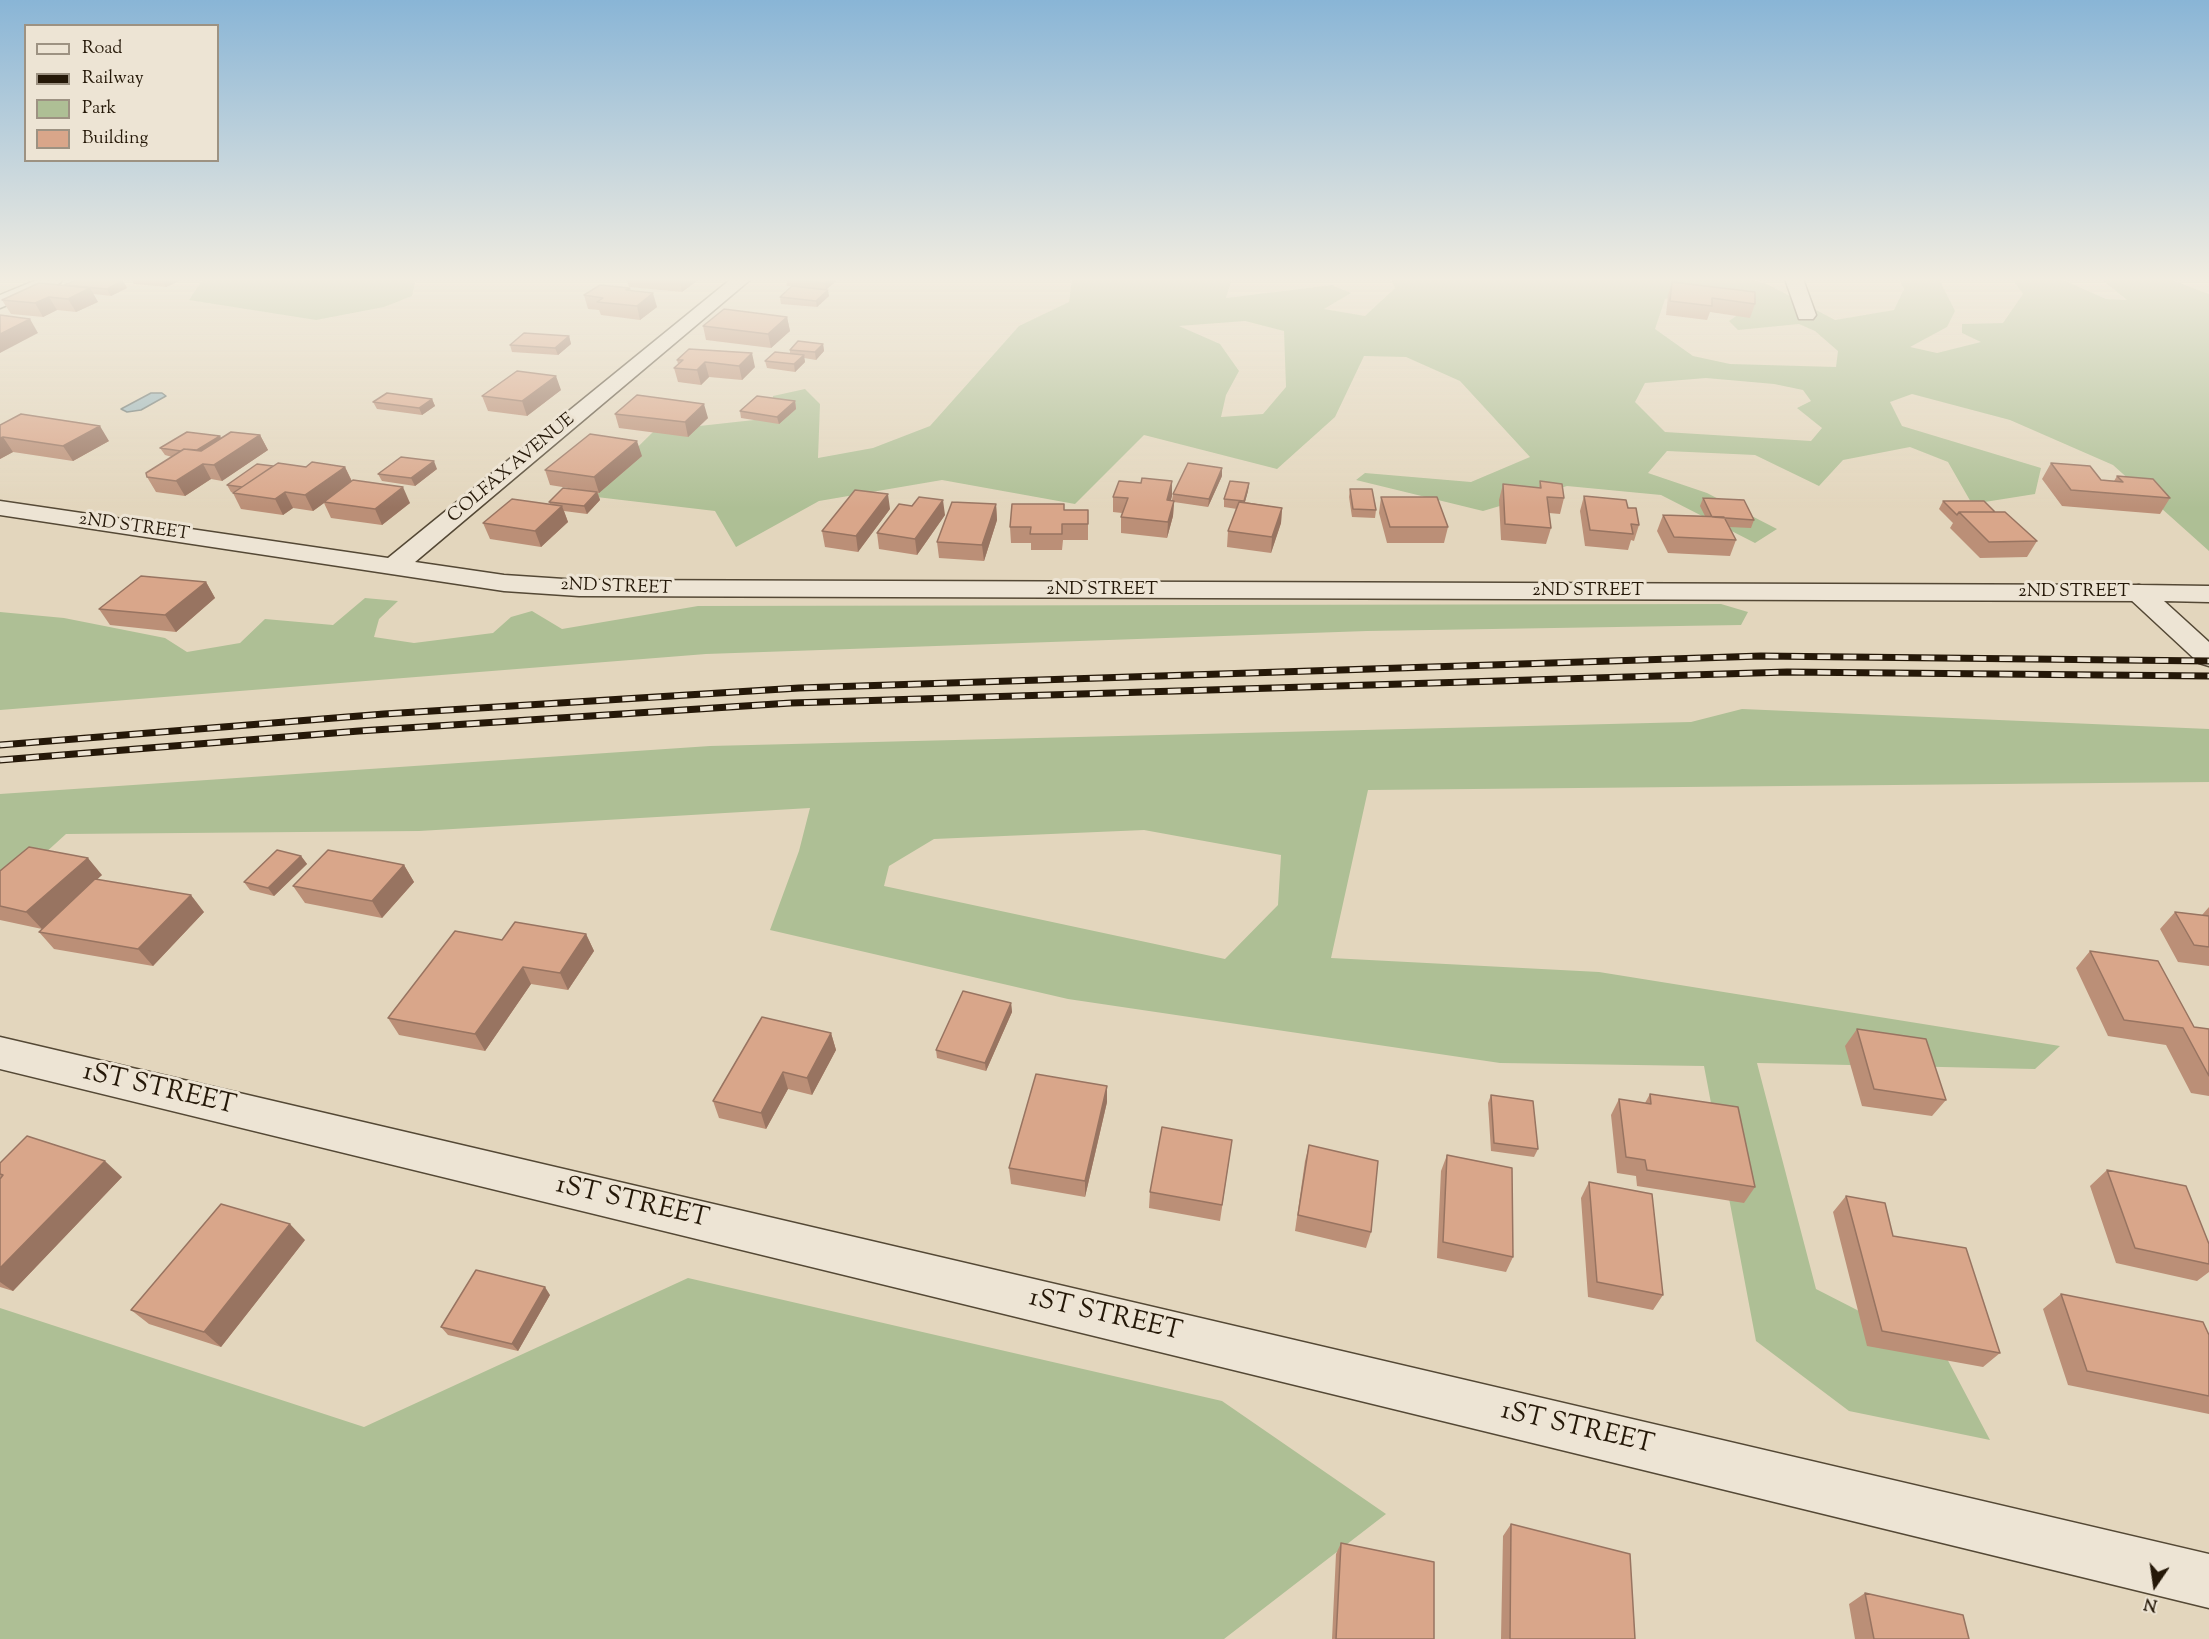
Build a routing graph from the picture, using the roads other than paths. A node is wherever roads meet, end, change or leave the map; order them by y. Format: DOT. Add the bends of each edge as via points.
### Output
graph roads {
  1 [pos="649,355"];
  2 [pos="0,508"];
  3 [pos="393,567"];
  4 [pos="2139,593"];
  5 [pos="2209,594"];
  6 [pos="2209,657"];
  7 [pos="0,1053"];
  8 [pos="2209,1581"];
  1 -- 3 [label="street, COLFAX AVENUE"];
  2 -- 3 [label="street, 2ND STREET"];
  3 -- 4 [label="street, 2ND STREET" via="504,583 646,589"];
  4 -- 5 [label="street, 2ND STREET"];
  4 -- 6 [label="street"];
  7 -- 8 [label="street, 1ST STREET"];
}
